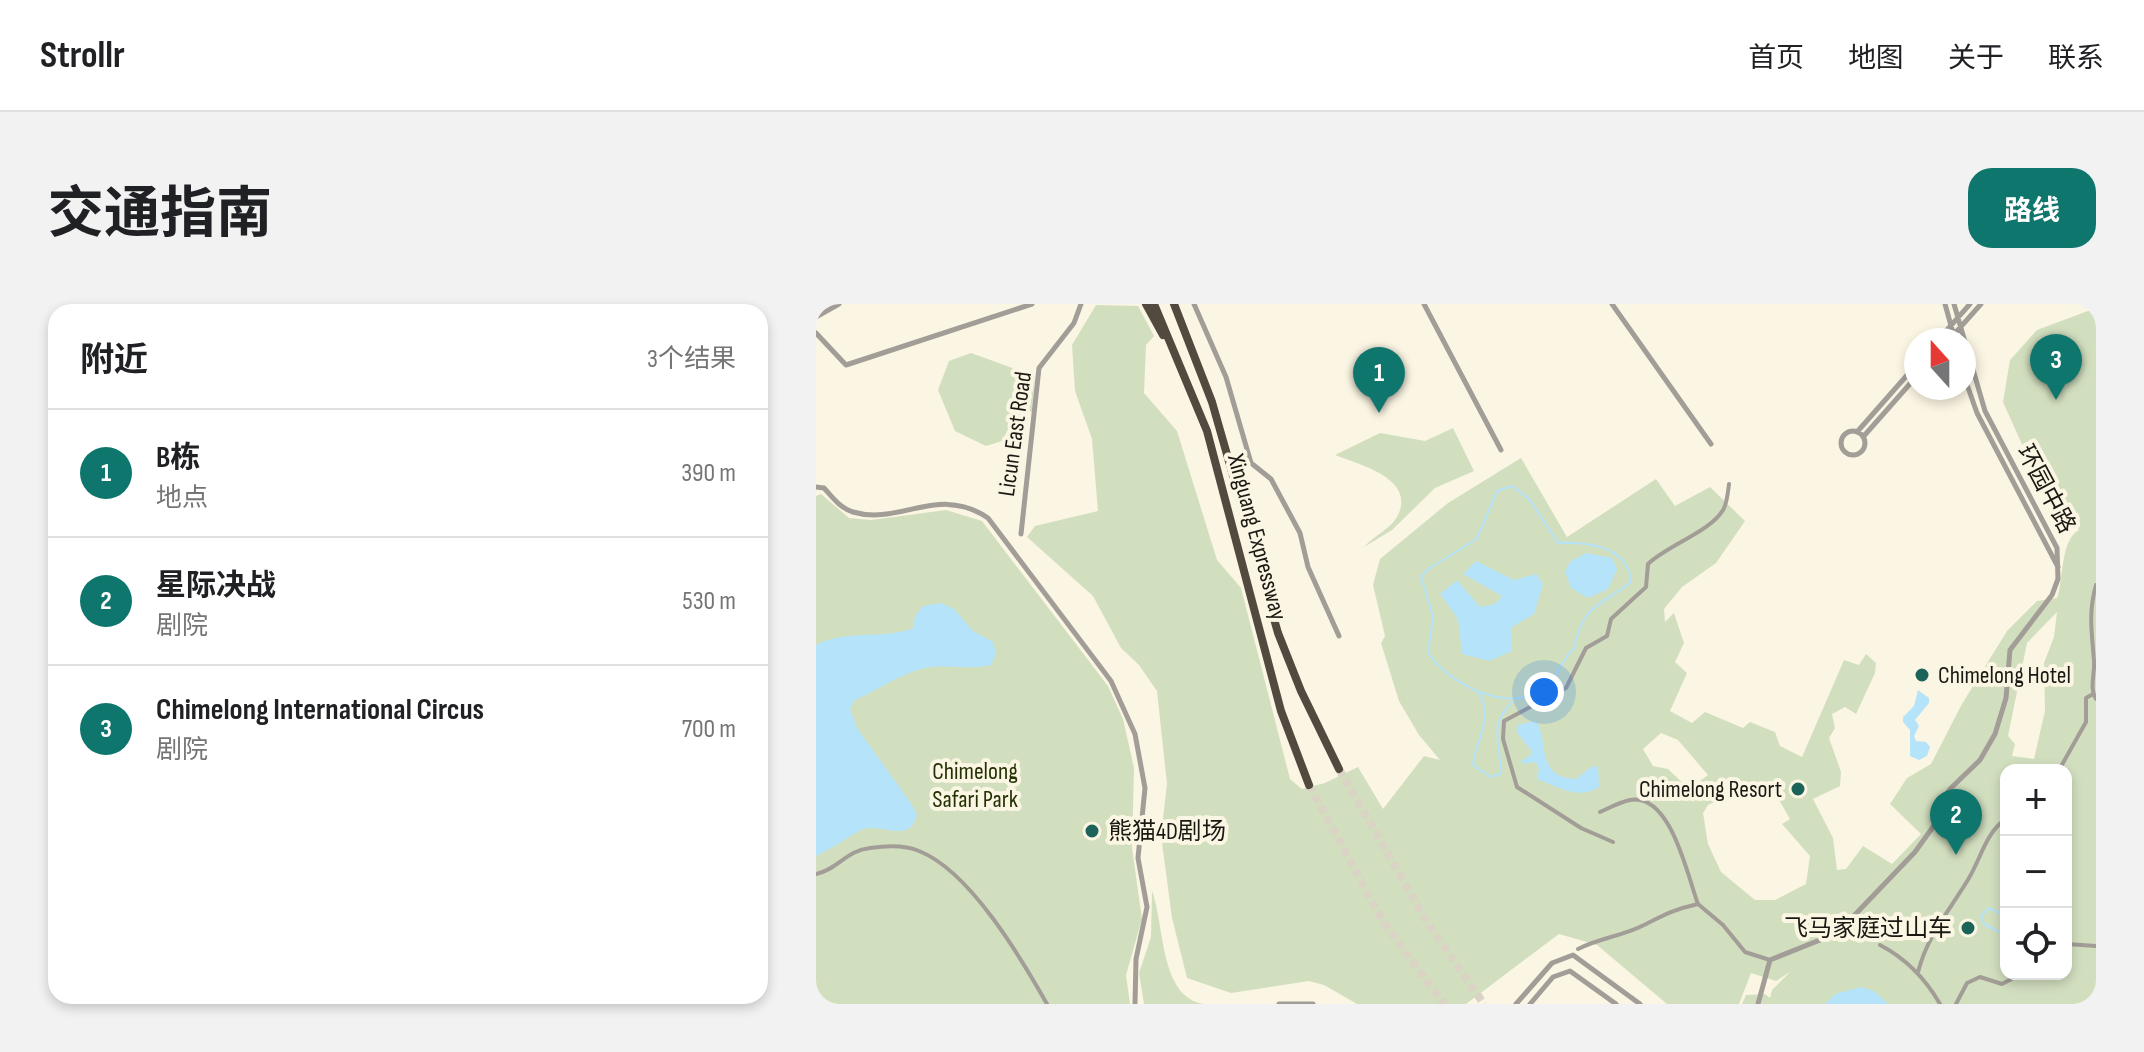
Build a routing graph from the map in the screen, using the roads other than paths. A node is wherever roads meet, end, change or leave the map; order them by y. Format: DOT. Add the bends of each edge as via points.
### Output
graph roads {
  1 [pos="839,304"];
  2 [pos="1032,304"];
  3 [pos="1081,304"];
  4 [pos="1146,304"];
  5 [pos="1154,304"];
  6 [pos="1174,304"];
  7 [pos="1194,304"];
  8 [pos="1424,304"];
  9 [pos="1612,304"];
  10 [pos="1945,304"];
  11 [pos="1954,304"];
  12 [pos="1970,304"];
  13 [pos="1981,304"];
  14 [pos="816,317"];
  15 [pos="1958,317"];
  16 [pos="1951,325"];
  17 [pos="1961,327"];
  18 [pos="1948,328"];
  19 [pos="1951,328"];
  20 [pos="816,333"];
  21 [pos="1904,379"];
  22 [pos="1192,391"];
  23 [pos="1904,391"];
  24 [pos="1972,400"];
  25 [pos="1857,432"];
  26 [pos="1863,437"];
  27 [pos="1711,444"];
  28 [pos="1501,450"];
  29 [pos="1729,484"];
  30 [pos="816,487"];
  31 [pos="1021,534"];
  32 [pos="2058,568"];
  33 [pos="2096,585"];
  34 [pos="2094,612"];
  35 [pos="1339,636"];
  36 [pos="2094,696"];
  37 [pos="2063,764"];
  38 [pos="1339,769"];
  39 [pos="1309,785"];
  40 [pos="1600,812"];
  41 [pos="2000,823"];
  42 [pos="1613,842"];
  43 [pos="816,874"];
  44 [pos="1698,904"];
  45 [pos="2072,943"];
  46 [pos="1880,945"];
  47 [pos="2096,946"];
  48 [pos="1578,949"];
  49 [pos="1770,960"];
  50 [pos="1918,972"];
  51 [pos="2010,980"];
  52 [pos="1047,1004"];
  53 [pos="1135,1004"];
  54 [pos="1279,1004"];
  55 [pos="1313,1004"];
  56 [pos="1516,1004"];
  57 [pos="1530,1004"];
  58 [pos="1616,1004"];
  59 [pos="1640,1004"];
  60 [pos="1758,1004"];
  61 [pos="1940,1004"];
  62 [pos="1956,1004"];
  1 -- 14 [label="street"];
  2 -- 20 [label="street" via="846,365"];
  3 -- 31 [label="street, Licun East Road" via="1074,323 1039,368"];
  4 -- 22 [label="highway"];
  5 -- 22 [label="highway, Xinguang Expressway"];
  6 -- 38 [label="highway, Xinguang Expressway" via="1212,402 1278,633"];
  7 -- 35 [label="street" via="1226,377 1251,463 1271,479 1300,533 1308,567"];
  8 -- 28 [label="street"];
  9 -- 27 [label="street"];
  10 -- 16 [label="street"];
  11 -- 15 [label="street, 环园中路"];
  12 -- 15 [label="street"];
  13 -- 17 [label="street"];
  15 -- 16 [label="street"];
  15 -- 17 [label="street, 环园中路"];
  16 -- 18 [label="street"];
  16 -- 19 [label="street"];
  17 -- 32 [label="street, 环园中路" via="1985,411 2057,548"];
  21 -- 25 [label="street"];
  22 -- 39 [label="highway, Xinguang Expressway" via="1281,711"];
  23 -- 26 [label="street"];
  24 -- 32 [label="street, 环园中路"];
  25 -- 26 [label="street"];
  25 -- 26 [label="street" via="1841,439 1846,453 1861,452"];
  29 -- 42 [label="street" via="1723,511 1648,564 1646,587 1611,619 1607,636 1586,648 1566,688 1504,721 1503,739 1517,787"];
  30 -- 53 [label="street" via="853,512 952,503 988,518 1111,681 1135,734 1145,788 1138,858 1147,907 1136,959"];
  32 -- 49 [label="street" via="2052,595 2010,650 2006,698 1995,734 1980,760 1950,789 1938,820 1915,852 1847,923"];
  33 -- 34 [label="street"];
  34 -- 36 [label="street"];
  36 -- 37 [label="street" via="2086,698 2086,722"];
  40 -- 44 [label="street" via="1632,799 1654,804 1668,820"];
  41 -- 50 [label="street" via="1931,934"];
  43 -- 52 [label="street" via="845,855 872,847 925,854 978,901"];
  44 -- 48 [label="street" via="1665,912 1643,926"];
  44 -- 49 [label="street" via="1745,952"];
  45 -- 47 [label="street"];
  46 -- 50 [label="street"];
  49 -- 60 [label="street"];
  50 -- 61 [label="street"];
  51 -- 62 [label="street" via="2002,984 1980,977 1967,983"];
  54 -- 55 [label="street"];
  56 -- 59 [label="street" via="1552,963 1573,955"];
  57 -- 58 [label="street" via="1553,977 1570,971"];
}
